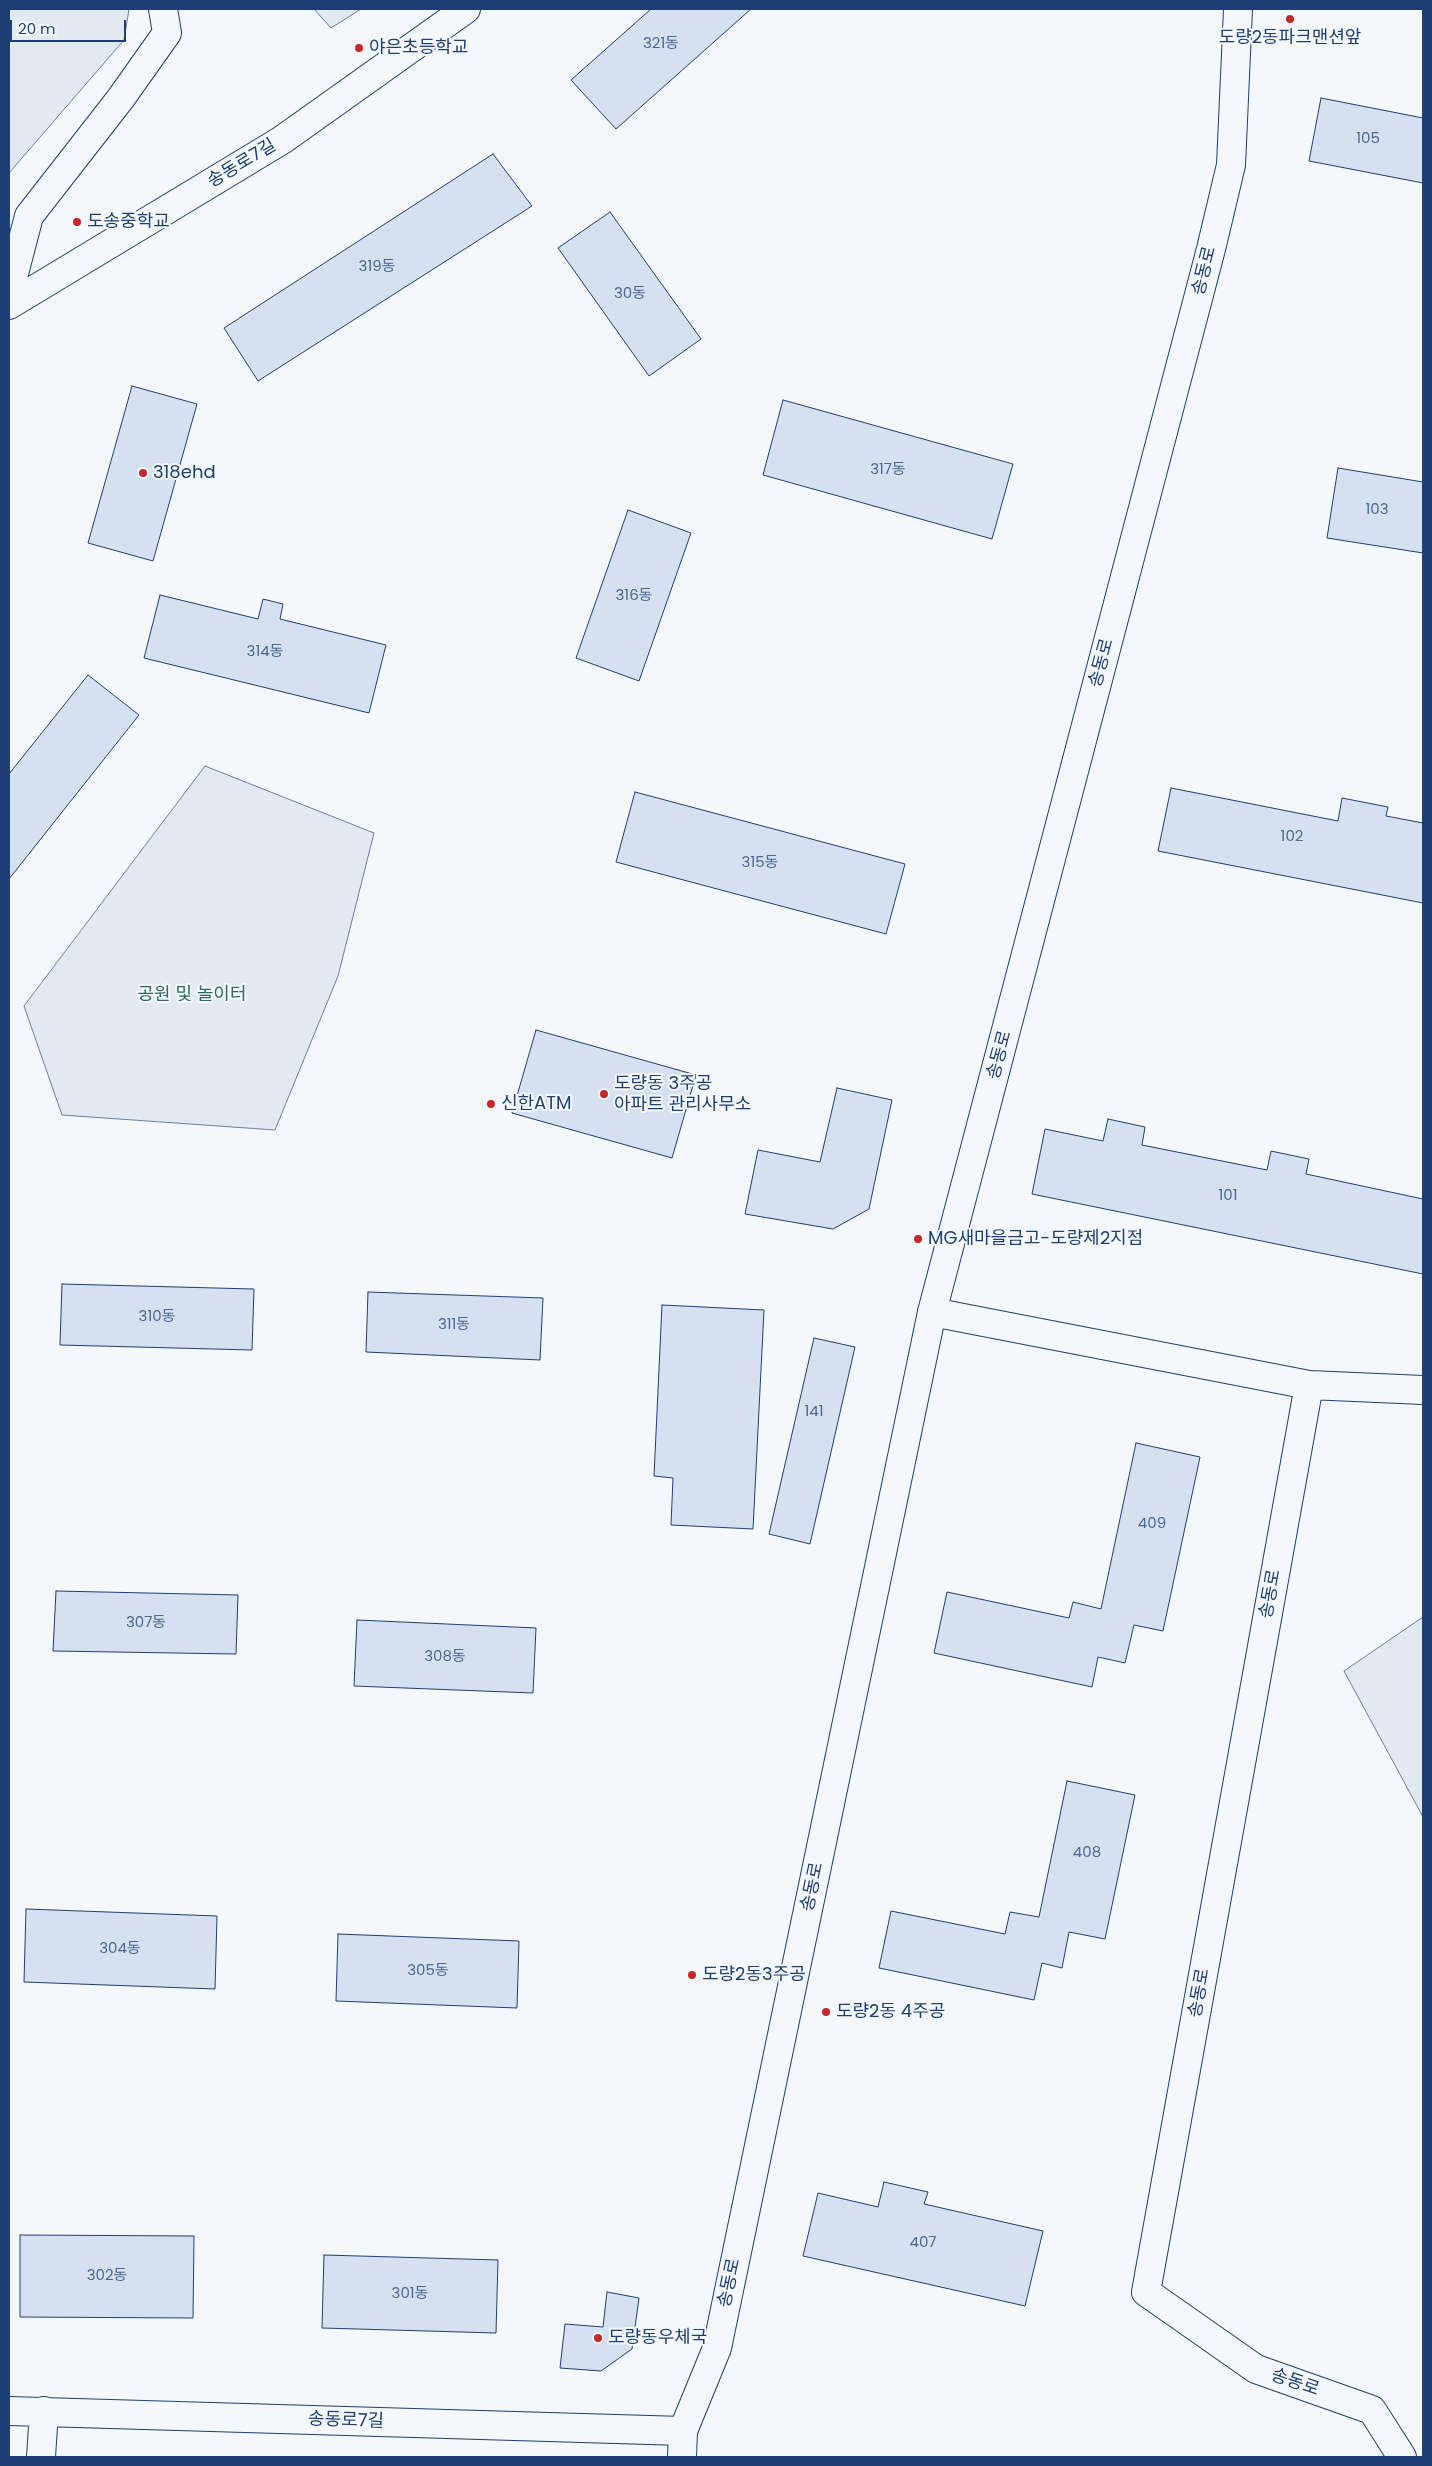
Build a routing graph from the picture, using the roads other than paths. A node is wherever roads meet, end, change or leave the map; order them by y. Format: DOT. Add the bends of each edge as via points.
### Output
graph roads {
  1 [pos="163,9"];
  2 [pos="466,9"];
  3 [pos="1238,9"];
  4 [pos="9,293"];
  5 [pos="9,305"];
  6 [pos="932,1312"];
  7 [pos="1309,1385"];
  8 [pos="1423,1390"];
  9 [pos="9,2411"];
  10 [pos="44,2412"];
  11 [pos="682,2444"];
  12 [pos="41,2457"];
  13 [pos="1402,2457"];
  1 -- 4 [label="street" via="167,33 29,216"];
  2 -- 5 [label="street, 송동로7길" via="282,140"];
  3 -- 6 [label="street, 송동로" via="1231,165"];
  6 -- 7 [label="street"];
  6 -- 11 [label="street, 송동로" via="717,2348"];
  7 -- 8 [label="street"];
  7 -- 13 [label="street, 송동로" via="1146,2292 1256,2370 1372,2410"];
  9 -- 10 [label="street, 송동로7길"];
  10 -- 11 [label="street, 송동로7길"];
  10 -- 12 [label="street"];
}
